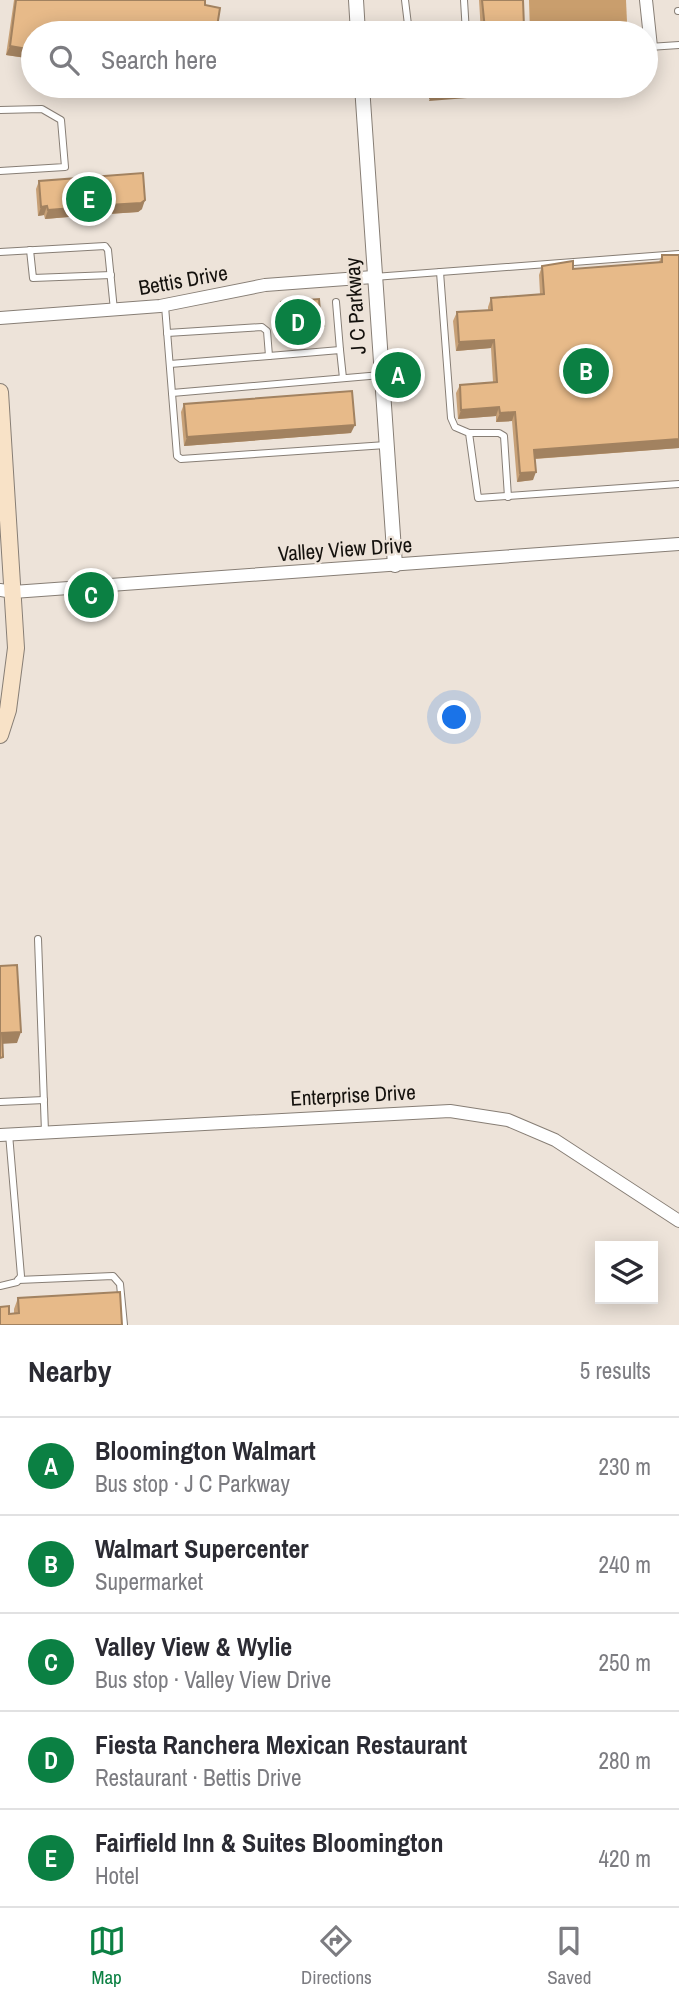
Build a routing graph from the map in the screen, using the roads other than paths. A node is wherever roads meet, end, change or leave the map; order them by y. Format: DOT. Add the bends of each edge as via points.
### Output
graph roads {
  1 [pos="356,0"];
  2 [pos="405,0"];
  3 [pos="464,0"];
  4 [pos="646,0"];
  5 [pos="357,21"];
  6 [pos="408,21"];
  7 [pos="465,21"];
  8 [pos="647,21"];
  9 [pos="679,45"];
  10 [pos="658,46"];
  11 [pos="363,98"];
  12 [pos="0,110"];
  13 [pos="0,171"];
  14 [pos="30,250"];
  15 [pos="0,252"];
  16 [pos="679,254"];
  17 [pos="440,272"];
  18 [pos="111,275"];
  19 [pos="373,277"];
  20 [pos="336,302"];
  21 [pos="165,306"];
  22 [pos="114,310"];
  23 [pos="0,318"];
  24 [pos="167,333"];
  25 [pos="340,350"];
  26 [pos="269,356"];
  27 [pos="170,364"];
  28 [pos="381,375"];
  29 [pos="343,379"];
  30 [pos="172,393"];
  31 [pos="0,401"];
  32 [pos="469,433"];
  33 [pos="386,445"];
  34 [pos="3,468"];
  35 [pos="679,484"];
  36 [pos="508,496"];
  37 [pos="679,544"];
  38 [pos="395,565"];
  39 [pos="4,593"];
  40 [pos="1,729"];
  41 [pos="37,939"];
  42 [pos="44,1100"];
  43 [pos="0,1102"];
  44 [pos="45,1132"];
  45 [pos="5,1135"];
  46 [pos="679,1222"];
  47 [pos="19,1279"];
  48 [pos="0,1286"];
  49 [pos="124,1325"];
  1 -- 5 [label="street"];
  2 -- 6 [label="lane"];
  3 -- 7 [label="lane"];
  4 -- 8 [label="street"];
  9 -- 10 [label="lane"];
  11 -- 19 [label="street, J C Parkway"];
  12 -- 13 [label="lane" via="42,109 61,120 65,167"];
  14 -- 15 [label="lane"];
  14 -- 18 [label="lane" via="105,246"];
  14 -- 18 [label="lane" via="33,278"];
  16 -- 17 [label="lane"];
  17 -- 19 [label="lane"];
  17 -- 32 [label="lane" via="451,418 455,427"];
  18 -- 22 [label="lane"];
  19 -- 21 [label="street, Bettis Drive" via="265,285"];
  19 -- 28 [label="street, J C Parkway"];
  20 -- 25 [label="lane"];
  21 -- 22 [label="street, Bettis Drive"];
  21 -- 24 [label="lane"];
  22 -- 23 [label="street, Bettis Drive"];
  24 -- 26 [label="lane" via="262,327 267,331"];
  24 -- 27 [label="lane"];
  25 -- 26 [label="lane"];
  25 -- 29 [label="lane"];
  26 -- 27 [label="lane"];
  27 -- 30 [label="lane"];
  28 -- 29 [label="lane"];
  28 -- 33 [label="street, J C Parkway"];
  29 -- 30 [label="lane"];
  30 -- 33 [label="lane" via="177,456 181,459"];
  31 -- 34 [label="main road"];
  32 -- 36 [label="lane" via="504,436"];
  32 -- 36 [label="lane" via="475,495"];
  33 -- 38 [label="street, J C Parkway"];
  34 -- 39 [label="main road"];
  35 -- 36 [label="lane"];
  37 -- 38 [label="street, Valley View Drive"];
  38 -- 39 [label="street, Valley View Drive"];
  39 -- 40 [label="main road" via="15,671"];
  41 -- 42 [label="lane"];
  42 -- 43 [label="lane"];
  42 -- 44 [label="lane"];
  44 -- 45 [label="street, Enterprise Drive"];
  44 -- 46 [label="street, Enterprise Drive" via="450,1111 509,1120 555,1140"];
  45 -- 47 [label="lane" via="20,1249"];
  47 -- 48 [label="lane"];
  47 -- 49 [label="lane" via="113,1276 120,1284"];
}
